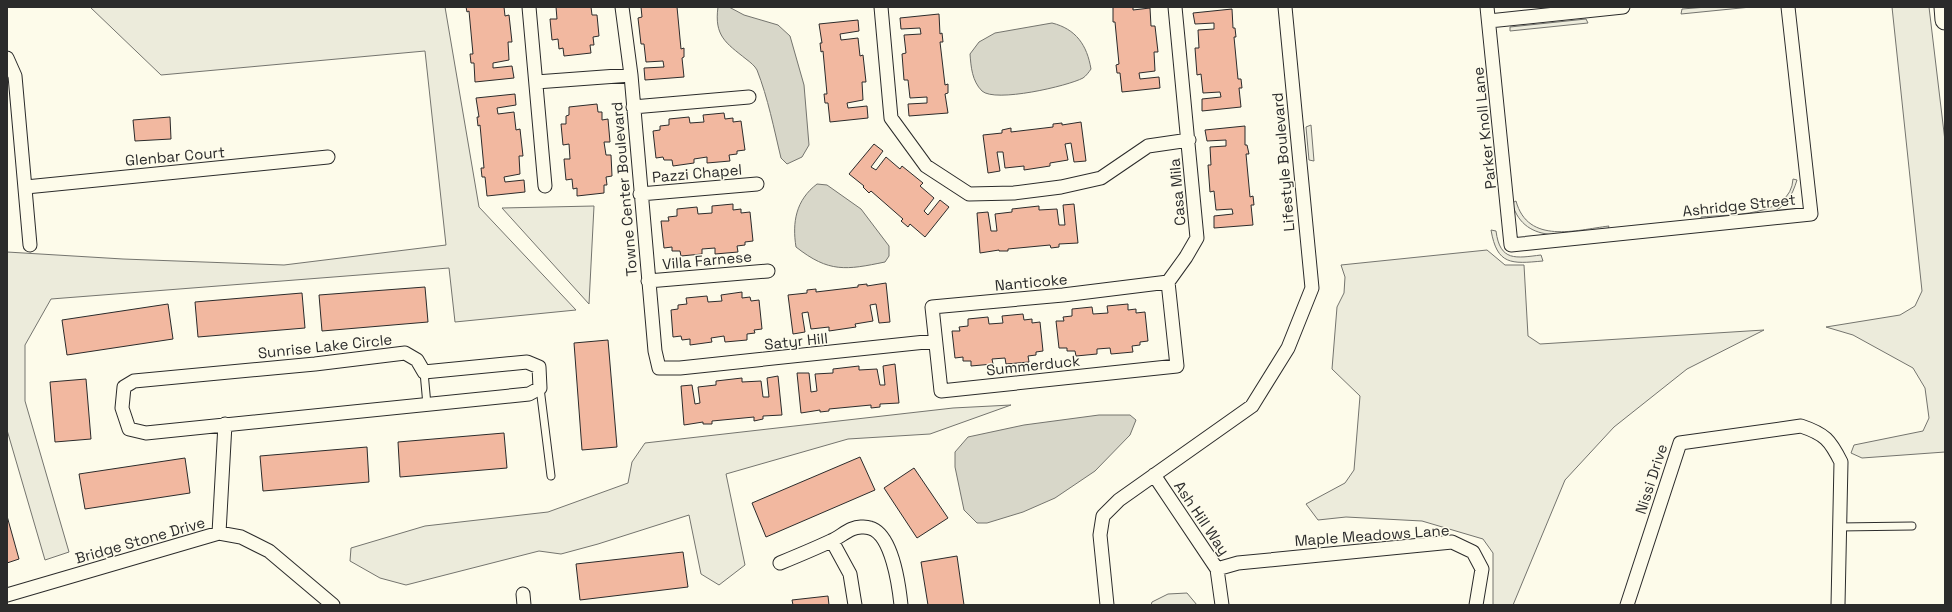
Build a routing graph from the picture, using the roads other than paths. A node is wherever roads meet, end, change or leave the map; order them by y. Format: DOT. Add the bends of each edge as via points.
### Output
graph roads {
  1 [pos="529,7"];
  2 [pos="622,7"];
  3 [pos="881,7"];
  4 [pos="1175,7"];
  5 [pos="1285,7"];
  6 [pos="1487,7"];
  7 [pos="1623,7"];
  8 [pos="1788,7"];
  9 [pos="1944,7"];
  10 [pos="1945,20"];
  11 [pos="1489,21"];
  12 [pos="7,58"];
  13 [pos="630,75"];
  14 [pos="536,82"];
  15 [pos="749,97"];
  16 [pos="632,107"];
  17 [pos="1189,140"];
  18 [pos="328,157"];
  19 [pos="757,184"];
  20 [pos="545,186"];
  21 [pos="26,187"];
  22 [pos="640,194"];
  23 [pos="30,245"];
  24 [pos="1511,246"];
  25 [pos="768,271"];
  26 [pos="648,281"];
  27 [pos="1168,282"];
  28 [pos="936,342"];
  29 [pos="659,368"];
  30 [pos="424,372"];
  31 [pos="540,388"];
  32 [pos="427,405"];
  33 [pos="225,424"];
  34 [pos="1154,475"];
  35 [pos="551,476"];
  36 [pos="1912,526"];
  37 [pos="1839,527"];
  38 [pos="220,534"];
  39 [pos="832,541"];
  40 [pos="780,563"];
  41 [pos="1217,570"];
  42 [pos="7,594"];
  43 [pos="332,605"];
  44 [pos="855,605"];
  45 [pos="900,605"];
  46 [pos="1107,605"];
  47 [pos="1222,605"];
  48 [pos="1476,605"];
  49 [pos="1627,605"];
  50 [pos="1838,605"];
  1 -- 14 [label="street"];
  2 -- 13 [label="street, Towne Center Boulevard"];
  3 -- 17 [label="street" via="892,118 926,166 969,194 1014,193 1061,187 1101,178 1148,146"];
  4 -- 17 [label="street, Casa Mila"];
  5 -- 34 [label="street, Lifestyle Boulevard" via="1312,288 1288,348 1252,406"];
  6 -- 11 [label="street, Parker Knoll Lane"];
  7 -- 11 [label="street"];
  8 -- 24 [label="street, Ashridge Street" via="1811,214"];
  9 -- 10 [label="main road"];
  11 -- 24 [label="street, Parker Knoll Lane"];
  12 -- 21 [label="street" via="15,76"];
  13 -- 14 [label="street"];
  13 -- 16 [label="street, Towne Center Boulevard"];
  14 -- 20 [label="street"];
  15 -- 16 [label="street"];
  16 -- 22 [label="street, Towne Center Boulevard"];
  17 -- 27 [label="street, Casa Mila" via="1197,238"];
  18 -- 21 [label="street, Glenbar Court"];
  19 -- 22 [label="street, Pazzi Chapel"];
  21 -- 23 [label="street"];
  22 -- 26 [label="street, Towne Center Boulevard"];
  25 -- 26 [label="street, Villa Farnese"];
  26 -- 29 [label="street, Towne Center Boulevard"];
  27 -- 28 [label="street, Nanticoke" via="932,307"];
  27 -- 28 [label="street, Summerduck" via="1177,366 941,391"];
  28 -- 29 [label="street, Satyr Hill" via="703,366"];
  30 -- 31 [label="street" via="527,362 539,367"];
  30 -- 32 [label="lane"];
  30 -- 33 [label="street, Sunrise Lake Circle" via="417,360 405,353 134,381 124,387 122,408 129,429 146,433"];
  31 -- 32 [label="street, Sunrise Lake Circle" via="529,394"];
  31 -- 35 [label="lane"];
  32 -- 33 [label="street, Sunrise Lake Circle"];
  33 -- 38 [label="street"];
  34 -- 41 [label="street, Ash Hill Way"];
  34 -- 46 [label="street, Lifestyle Boulevard" via="1119,500 1104,516 1100,535"];
  36 -- 37 [label="lane"];
  37 -- 49 [label="street, Nissi Drive" via="1841,462 1832,444 1819,432 1801,426 1680,443"];
  37 -- 50 [label="street"];
  38 -- 42 [label="street, Bridge Stone Drive"];
  38 -- 43 [label="street, Bridge Stone Drive" via="241,537 269,551"];
  39 -- 40 [label="street"];
  39 -- 44 [label="street" via="850,574"];
  39 -- 45 [label="street" via="851,529 863,527 877,532 887,546 898,576"];
  41 -- 47 [label="street, Ash Hill Way"];
  41 -- 48 [label="street, Maple Meadows Lane" via="1238,563 1452,542 1473,552 1482,569"];
}
